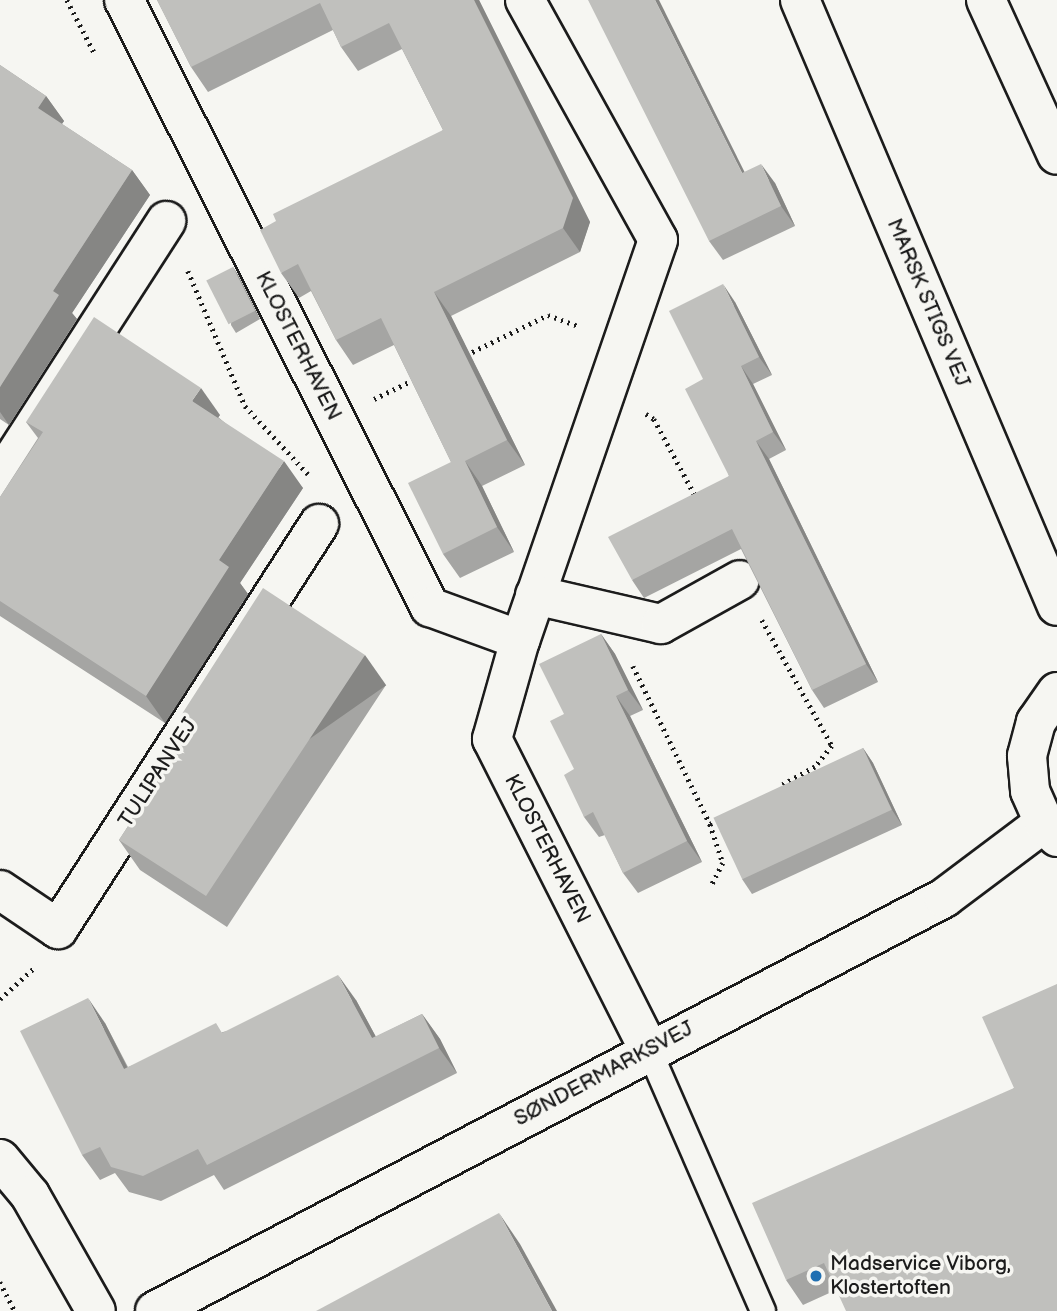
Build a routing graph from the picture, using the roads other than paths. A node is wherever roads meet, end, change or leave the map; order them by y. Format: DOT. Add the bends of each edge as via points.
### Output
graph roads {
  1 [pos="124,0"];
  2 [pos="525,0"];
  3 [pos="800,0"];
  4 [pos="986,0"];
  5 [pos="1057,155"];
  6 [pos="166,221"];
  7 [pos="0,479"];
  8 [pos="319,524"];
  9 [pos="740,580"];
  10 [pos="535,595"];
  11 [pos="1057,606"];
  12 [pos="520,640"];
  13 [pos="1057,692"];
  14 [pos="1051,830"];
  15 [pos="0,890"];
  16 [pos="649,1050"];
  17 [pos="0,1159"];
  18 [pos="96,1311"];
  19 [pos="155,1311"];
  20 [pos="763,1311"];
  1 -- 12 [label="street, KLOSTERHAVEN" via="430,607"];
  2 -- 10 [label="street, KLOSTERHAVEN" via="658,240"];
  3 -- 11 [label="street, MARSK STIGS VEJ"];
  4 -- 5 [label="street"];
  6 -- 7 [label="street"];
  8 -- 15 [label="street, TULIPANVEJ" via="58,929"];
  9 -- 10 [label="street" via="661,624"];
  10 -- 12 [label="street, KLOSTERHAVEN"];
  12 -- 16 [label="street, KLOSTERHAVEN" via="492,739"];
  13 -- 14 [label="street" via="1036,722 1027,756 1030,791"];
  14 -- 16 [label="street, SØNDERMARKSVEJ" via="944,898"];
  16 -- 19 [label="street, SØNDERMARKSVEJ"];
  16 -- 20 [label="lane"];
  17 -- 18 [label="street" via="30,1195"];
}
